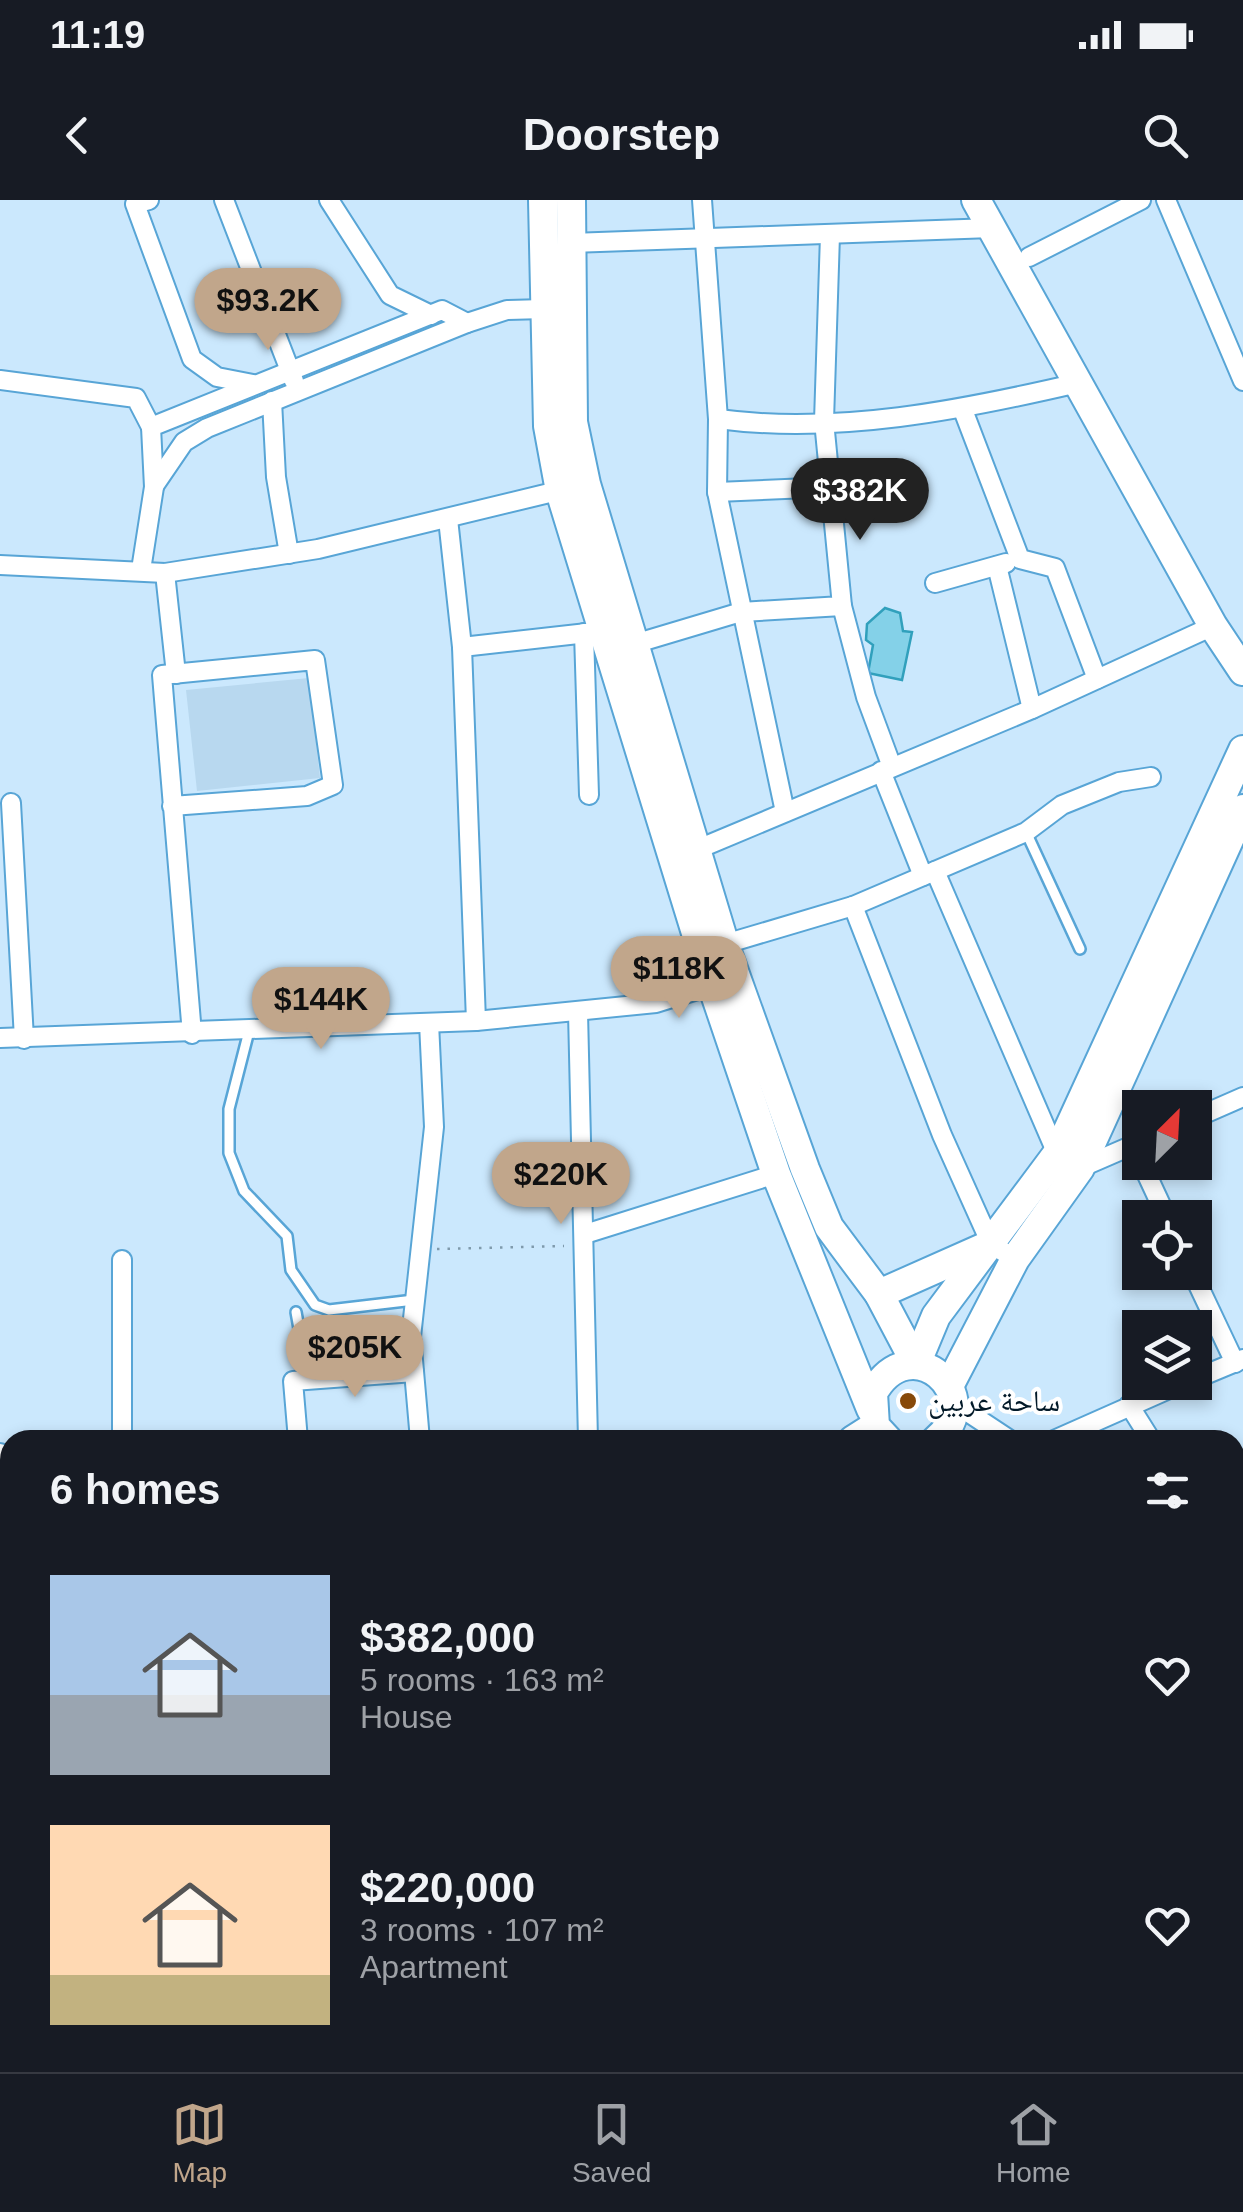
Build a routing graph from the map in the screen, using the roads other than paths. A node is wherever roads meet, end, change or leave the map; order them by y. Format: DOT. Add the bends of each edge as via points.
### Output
graph roads {
  1 [pos="149,200"];
  2 [pos="224,200"];
  3 [pos="329,200"];
  4 [pos="543,200"];
  5 [pos="570,200"];
  6 [pos="702,200"];
  7 [pos="976,200"];
  8 [pos="1141,200"];
  9 [pos="1166,200"];
  10 [pos="994,214"];
  11 [pos="830,235"];
  12 [pos="703,241"];
  13 [pos="571,243"];
  14 [pos="1019,252"];
  15 [pos="544,309"];
  16 [pos="431,315"];
  17 [pos="467,322"];
  18 [pos="290,370"];
  19 [pos="0,380"];
  20 [pos="1243,381"];
  21 [pos="1078,382"];
  22 [pos="254,384"];
  23 [pos="298,390"];
  24 [pos="272,401"];
  25 [pos="962,410"];
  26 [pos="718,420"];
  27 [pos="824,422"];
  28 [pos="151,427"];
  29 [pos="154,487"];
  30 [pos="831,487"];
  31 [pos="573,488"];
  32 [pos="717,492"];
  33 [pos="448,519"];
  34 [pos="290,554"];
  35 [pos="1020,559"];
  36 [pos="0,565"];
  37 [pos="997,566"];
  38 [pos="141,570"];
  39 [pos="165,573"];
  40 [pos="935,583"];
  41 [pos="842,606"];
  42 [pos="741,612"];
  43 [pos="1213,626"];
  44 [pos="592,632"];
  45 [pos="1243,638"];
  46 [pos="634,644"];
  47 [pos="462,647"];
  48 [pos="1243,670"];
  49 [pos="176,674"];
  50 [pos="1097,679"];
  51 [pos="1032,709"];
  52 [pos="1243,750"];
  53 [pos="886,769"];
  54 [pos="1152,777"];
  55 [pos="589,795"];
  56 [pos="11,803"];
  57 [pos="172,806"];
  58 [pos="1243,809"];
  59 [pos="785,812"];
  60 [pos="1026,832"];
  61 [pos="685,854"];
  62 [pos="929,873"];
  63 [pos="853,906"];
  64 [pos="1080,949"];
  65 [pos="721,964"];
  66 [pos="638,1002"];
  67 [pos="578,1012"];
  68 [pos="476,1021"];
  69 [pos="429,1023"];
  70 [pos="249,1032"];
  71 [pos="192,1034"];
  72 [pos="0,1038"];
  73 [pos="24,1038"];
  74 [pos="1243,1097"];
  75 [pos="1212,1111"];
  76 [pos="1122,1155"];
  77 [pos="1069,1161"];
  78 [pos="776,1174"];
  79 [pos="585,1240"];
  80 [pos="991,1244"];
  81 [pos="122,1260"];
  82 [pos="1015,1260"];
  83 [pos="1202,1290"];
  84 [pos="879,1294"];
  85 [pos="414,1300"];
  86 [pos="296,1312"];
  87 [pos="1239,1361"];
  88 [pos="916,1364"];
  89 [pos="1212,1371"];
  90 [pos="414,1372"];
  91 [pos="308,1379"];
  92 [pos="952,1394"];
  93 [pos="1141,1400"];
  94 [pos="1129,1405"];
  95 [pos="872,1429"];
  96 [pos="122,1430"];
  97 [pos="297,1430"];
  98 [pos="419,1430"];
  99 [pos="588,1430"];
  100 [pos="944,1430"];
  101 [pos="997,1430"];
  102 [pos="1075,1430"];
  103 [pos="1145,1430"];
  1 -- 22 [label="street" via="136,204 192,359 217,377"];
  2 -- 18 [label="street"];
  3 -- 16 [label="street" via="390,295"];
  4 -- 15 [label="main road"];
  5 -- 13 [label="main road"];
  6 -- 12 [label="street"];
  7 -- 10 [label="main road"];
  8 -- 14 [label="street"];
  9 -- 20 [label="street"];
  10 -- 11 [label="street"];
  10 -- 14 [label="main road"];
  11 -- 12 [label="street"];
  11 -- 27 [label="street"];
  12 -- 13 [label="street"];
  12 -- 26 [label="street"];
  13 -- 31 [label="main road"];
  14 -- 21 [label="main road"];
  14 -- 45 [label="main road"];
  15 -- 17 [label="street" via="507,310"];
  15 -- 31 [label="main road" via="548,426"];
  16 -- 17 [label="street" via="442,310"];
  16 -- 18 [label="street"];
  17 -- 23 [label="street"];
  18 -- 22 [label="street"];
  18 -- 23 [label="street"];
  19 -- 28 [label="street" via="136,398"];
  21 -- 25 [label="street"];
  21 -- 43 [label="main road"];
  22 -- 28 [label="street"];
  23 -- 24 [label="street"];
  24 -- 29 [label="street" via="184,442"];
  24 -- 34 [label="street" via="276,478"];
  25 -- 27 [label="street"];
  25 -- 35 [label="street"];
  26 -- 27 [label="street" via="768,426"];
  26 -- 32 [label="street"];
  27 -- 30 [label="street"];
  28 -- 29 [label="street"];
  29 -- 38 [label="street"];
  30 -- 32 [label="street"];
  30 -- 41 [label="street"];
  31 -- 33 [label="street"];
  31 -- 44 [label="main road"];
  31 -- 46 [label="main road"];
  32 -- 42 [label="street"];
  33 -- 34 [label="street"];
  33 -- 47 [label="street"];
  34 -- 39 [label="street"];
  35 -- 37 [label="street"];
  35 -- 50 [label="street" via="1055,568"];
  36 -- 38 [label="street"];
  37 -- 40 [label="street"];
  37 -- 51 [label="street"];
  38 -- 39 [label="street"];
  39 -- 49 [label="street"];
  41 -- 42 [label="street"];
  41 -- 53 [label="street"];
  42 -- 46 [label="street"];
  42 -- 59 [label="street"];
  43 -- 48 [label="main road"];
  43 -- 50 [label="street"];
  44 -- 47 [label="street"];
  44 -- 55 [label="street"];
  44 -- 61 [label="main road"];
  46 -- 61 [label="main road"];
  47 -- 68 [label="street"];
  49 -- 57 [label="street" via="162,675"];
  49 -- 57 [label="street" via="316,660 333,785 307,796"];
  50 -- 51 [label="street"];
  51 -- 53 [label="street"];
  52 -- 77 [label="main road"];
  53 -- 59 [label="street"];
  53 -- 62 [label="street"];
  54 -- 60 [label="street" via="1119,782 1062,806"];
  56 -- 73 [label="street"];
  57 -- 71 [label="street"];
  58 -- 77 [label="main road"];
  59 -- 61 [label="street"];
  60 -- 62 [label="street"];
  60 -- 64 [label="lane"];
  61 -- 65 [label="main road"];
  62 -- 63 [label="street"];
  62 -- 77 [label="street"];
  63 -- 65 [label="street"];
  63 -- 80 [label="street"];
  65 -- 66 [label="street" via="651,987"];
  65 -- 66 [label="street" via="656,1003"];
  65 -- 78 [label="main road"];
  65 -- 84 [label="main road" via="830,1227"];
  66 -- 67 [label="street"];
  67 -- 68 [label="street"];
  67 -- 79 [label="street"];
  68 -- 69 [label="street"];
  69 -- 70 [label="street"];
  69 -- 85 [label="street" via="434,1126"];
  70 -- 71 [label="street"];
  70 -- 85 [label="lane" via="228,1109 229,1153 244,1190 288,1236 290,1270 315,1305 329,1310"];
  71 -- 73 [label="street"];
  72 -- 73 [label="street"];
  74 -- 75 [label="street"];
  76 -- 77 [label="street"];
  77 -- 80 [label="main road"];
  77 -- 82 [label="main road"];
  78 -- 79 [label="street"];
  78 -- 95 [label="main road"];
  79 -- 99 [label="street"];
  80 -- 82 [label="street"];
  80 -- 84 [label="main road"];
  80 -- 88 [label="main road" via="936,1316"];
  81 -- 96 [label="street"];
  82 -- 92 [label="main road"];
  83 -- 87 [label="street"];
  84 -- 88 [label="main road"];
  85 -- 90 [label="street"];
  86 -- 91 [label="lane"];
  87 -- 89 [label="street"];
  88 -- 92 [label="main road" via="930,1368"];
  88 -- 95 [label="main road" via="881,1379"];
  90 -- 91 [label="street"];
  90 -- 98 [label="street"];
  91 -- 97 [label="street" via="293,1381"];
  92 -- 100 [label="main road" via="952,1420"];
  92 -- 101 [label="street"];
  93 -- 94 [label="street"];
  94 -- 102 [label="street"];
  94 -- 103 [label="street"];
}
